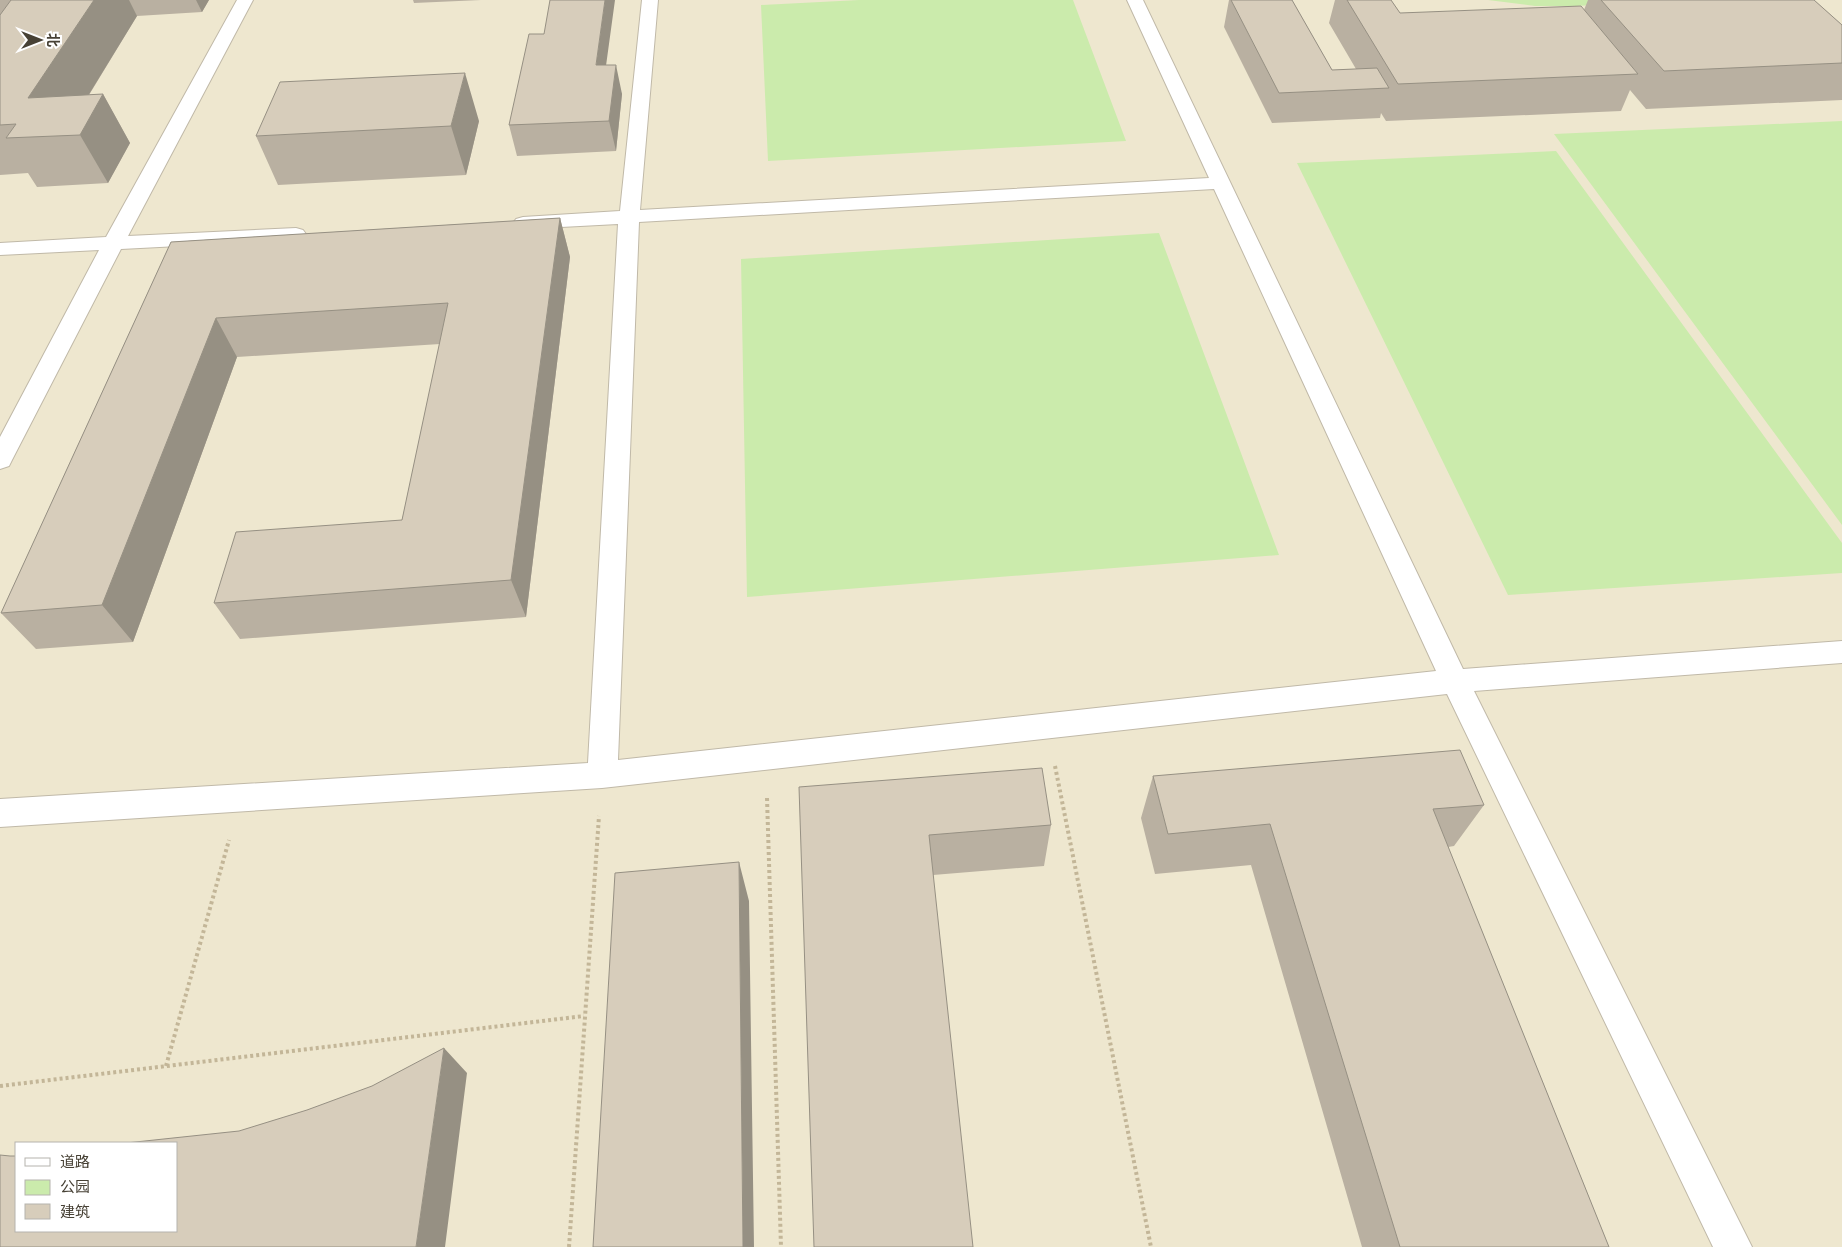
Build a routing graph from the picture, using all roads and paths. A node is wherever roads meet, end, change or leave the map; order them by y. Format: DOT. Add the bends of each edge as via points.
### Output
graph roads {
  1 [pos="245,0"];
  2 [pos="650,0"];
  3 [pos="1136,0"];
  4 [pos="1222,184"];
  5 [pos="628,218"];
  6 [pos="500,224"];
  7 [pos="311,234"];
  8 [pos="113,244"];
  9 [pos="0,249"];
  10 [pos="0,460"];
  11 [pos="1842,652"];
  12 [pos="1455,681"];
  13 [pos="1047,726"];
  14 [pos="766,757"];
  15 [pos="602,775"];
  16 [pos="241,798"];
  17 [pos="0,813"];
  18 [pos="584,1016"];
  19 [pos="166,1066"];
  20 [pos="0,1086"];
  21 [pos="568,1247"];
  22 [pos="782,1247"];
  23 [pos="1151,1247"];
  24 [pos="1733,1247"];
  1 -- 8 [label="lane"];
  2 -- 5 [label="lane"];
  3 -- 4 [label="lane"];
  4 -- 5 [label="lane"];
  4 -- 12 [label="lane"];
  5 -- 6 [label="lane"];
  5 -- 15 [label="lane"];
  7 -- 8 [label="lane"];
  8 -- 9 [label="lane"];
  8 -- 10 [label="lane"];
  11 -- 12 [label="lane"];
  12 -- 13 [label="lane"];
  12 -- 24 [label="lane"];
  13 -- 14 [label="lane"];
  13 -- 23 [label="path"];
  14 -- 15 [label="lane"];
  14 -- 22 [label="path"];
  15 -- 16 [label="lane"];
  15 -- 18 [label="path"];
  16 -- 17 [label="lane"];
  16 -- 19 [label="path"];
  18 -- 19 [label="path"];
  18 -- 21 [label="path"];
  19 -- 20 [label="path"];
}
